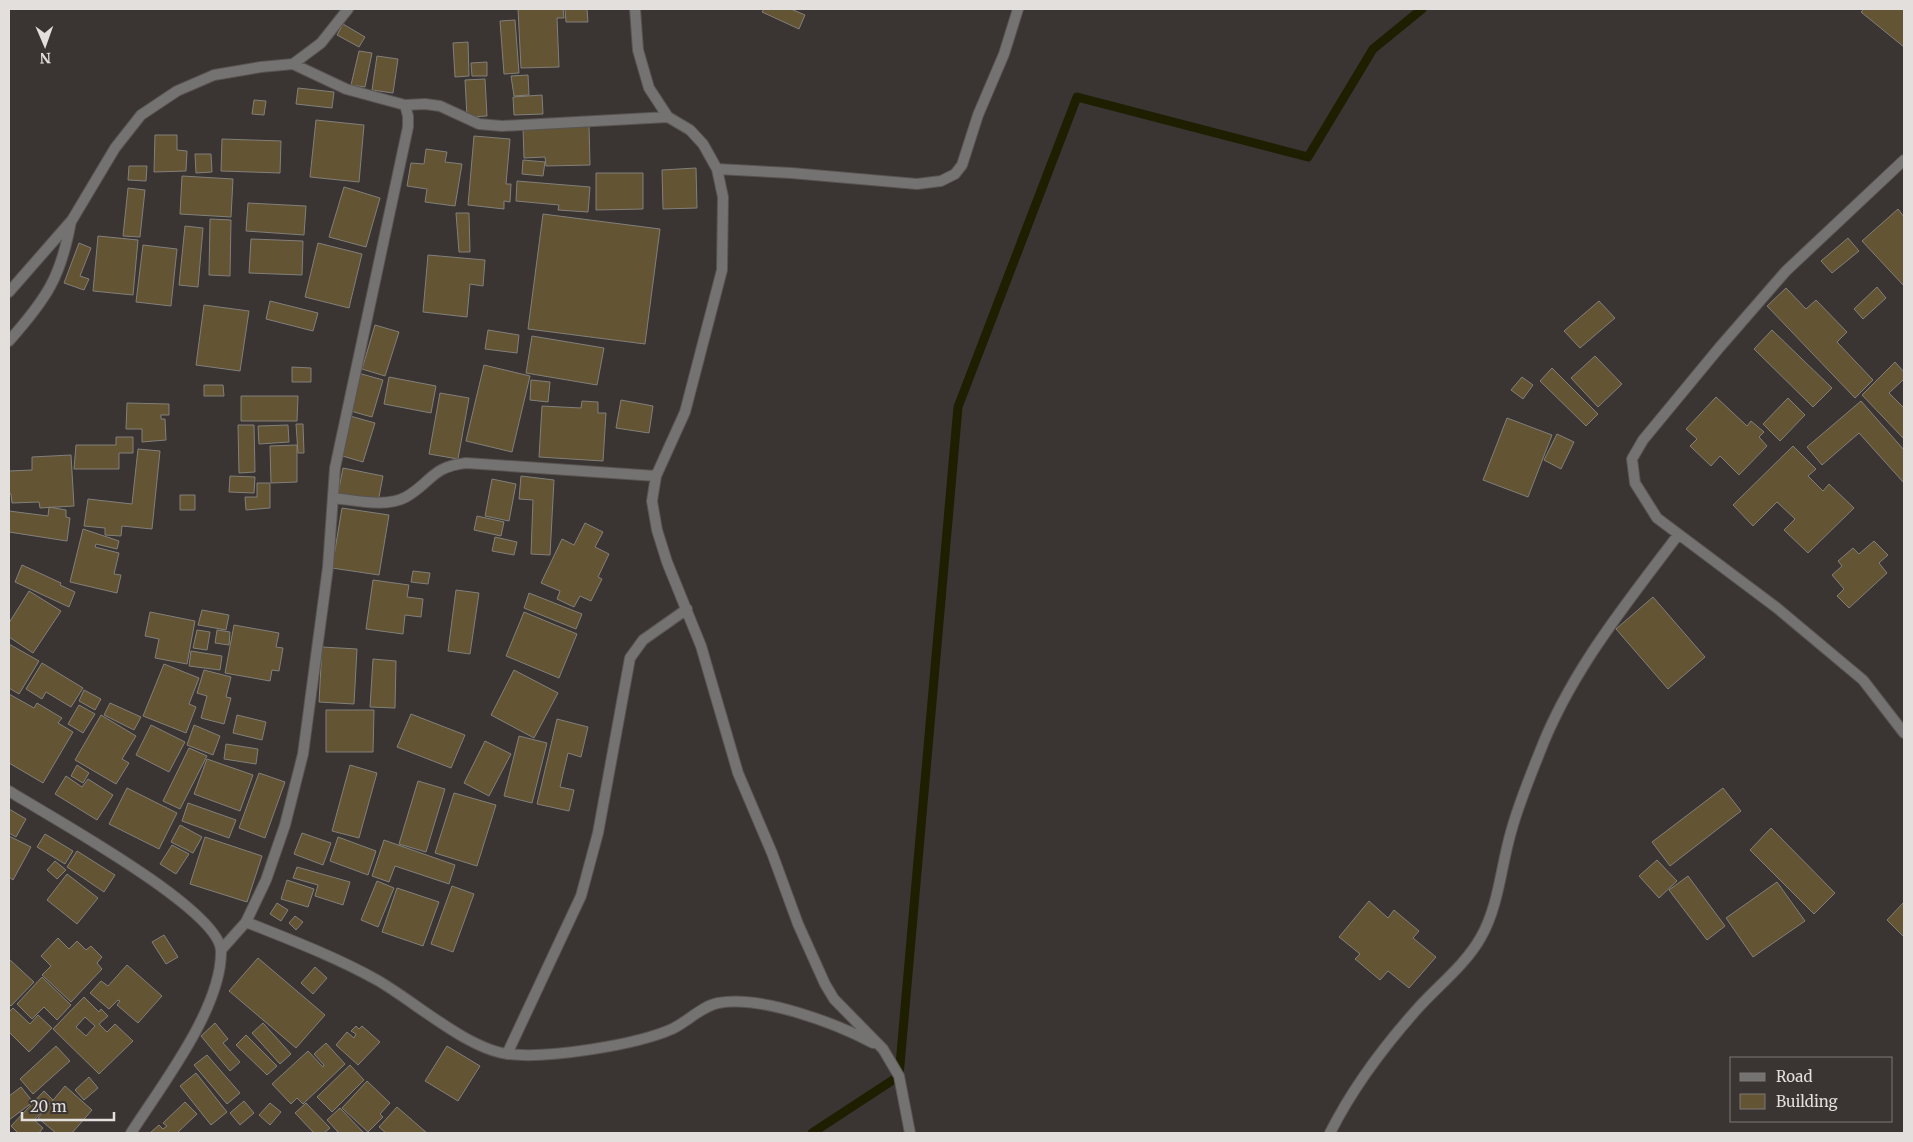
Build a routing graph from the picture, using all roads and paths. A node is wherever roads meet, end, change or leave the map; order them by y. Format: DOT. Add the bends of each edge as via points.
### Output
graph roads {
  1 [pos="348,9"];
  2 [pos="635,9"];
  3 [pos="1018,9"];
  4 [pos="293,64"];
  5 [pos="405,105"];
  6 [pos="668,117"];
  7 [pos="1904,160"];
  8 [pos="717,169"];
  9 [pos="72,220"];
  10 [pos="9,292"];
  11 [pos="9,340"];
  12 [pos="656,476"];
  13 [pos="333,498"];
  14 [pos="1678,535"];
  15 [pos="687,609"];
  16 [pos="1904,733"];
  17 [pos="9,791"];
  18 [pos="246,922"];
  19 [pos="221,950"];
  20 [pos="883,1048"];
  21 [pos="507,1054"];
  22 [pos="131,1133"];
  23 [pos="910,1133"];
  24 [pos="1330,1133"];
  1 -- 4 [label="street" via="320,43"];
  2 -- 6 [label="street" via="643,69 649,88"];
  3 -- 8 [label="street" via="962,165 955,174 941,181 917,184"];
  4 -- 5 [label="street" via="346,89"];
  4 -- 9 [label="street" via="214,76 177,91 141,115 115,148"];
  5 -- 6 [label="street" via="440,106 479,124 502,126"];
  5 -- 13 [label="street" via="407,135 351,388 335,468"];
  6 -- 8 [label="street" via="690,130 703,144"];
  7 -- 14 [label="street" via="1786,272 1643,440 1632,459 1635,483 1657,518"];
  8 -- 12 [label="street" via="723,197 722,270 685,412"];
  9 -- 10 [label="street"];
  9 -- 11 [label="street" via="56,278 35,312"];
  12 -- 13 [label="street" via="466,463 452,464 439,470 405,498 376,502"];
  12 -- 15 [label="street" via="652,501 657,530"];
  13 -- 18 [label="street" via="328,567 303,754 285,825 266,880"];
  14 -- 16 [label="street" via="1777,608 1856,675"];
  14 -- 24 [label="street" via="1577,674 1537,760 1511,831 1496,897 1481,937 1456,970 1419,1007 1373,1062 1342,1107"];
  15 -- 20 [label="street" via="738,773 798,924 834,999"];
  15 -- 21 [label="street" via="643,640 630,658 598,833 581,896"];
  17 -- 19 [label="street" via="166,888 211,931"];
  18 -- 19 [label="street"];
  18 -- 21 [label="street" via="375,979 477,1044"];
  19 -- 22 [label="street" via="209,1006"];
  20 -- 21 [label="street" via="827,1022 788,1011 734,1002 716,1003 673,1028 646,1039 561,1052"];
  20 -- 23 [label="street" via="899,1076"];
}
